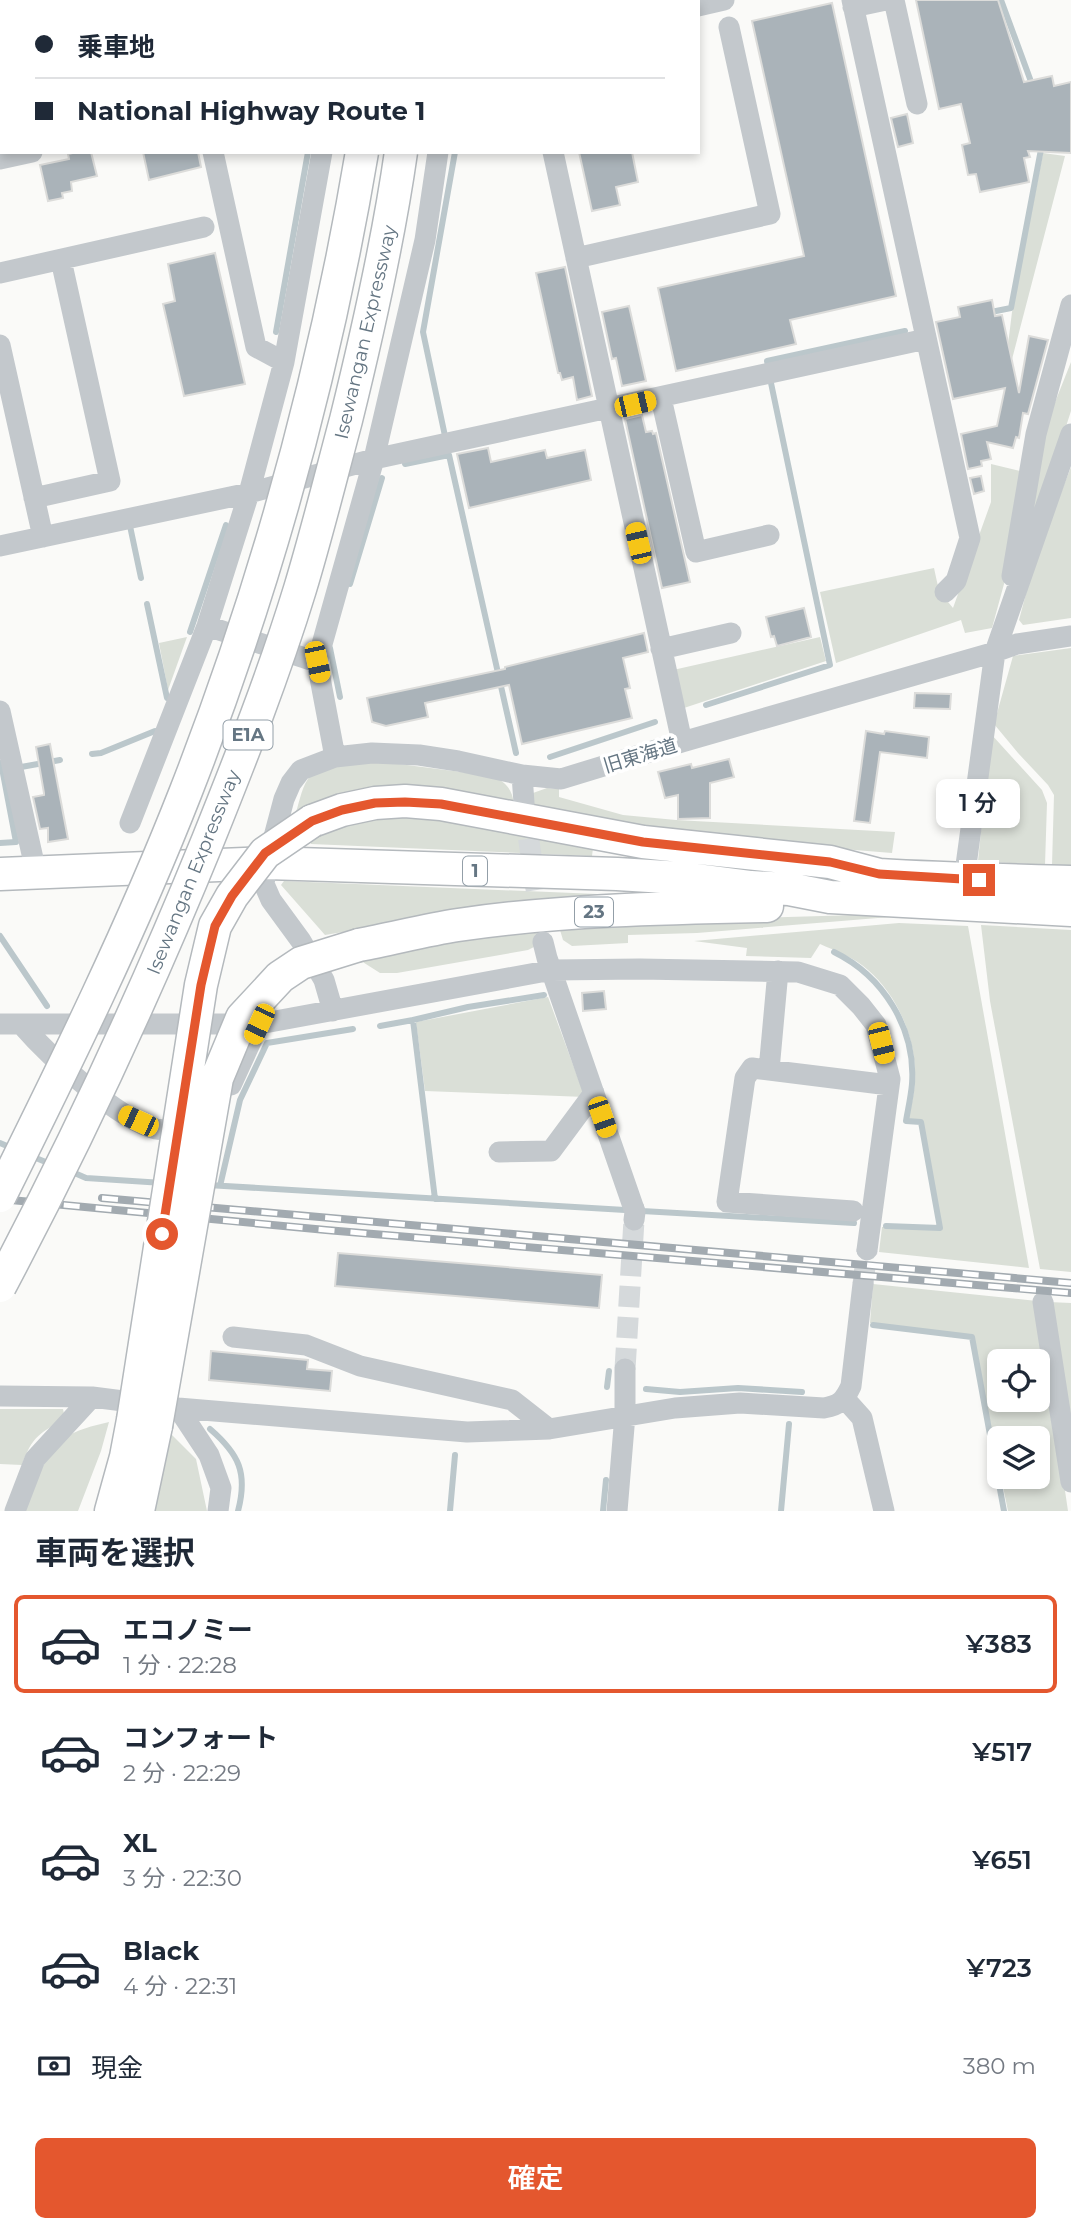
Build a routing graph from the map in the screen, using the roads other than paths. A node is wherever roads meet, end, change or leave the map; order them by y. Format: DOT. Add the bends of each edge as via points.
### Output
graph roads {
  1 [pos="724,0"];
  2 [pos="886,0"];
  3 [pos="894,0"];
  4 [pos="853,4"];
  5 [pos="700,6"];
  6 [pos="729,27"];
  7 [pos="917,104"];
  8 [pos="23,154"];
  9 [pos="213,154"];
  10 [pos="322,154"];
  11 [pos="362,154"];
  12 [pos="401,154"];
  13 [pos="438,154"];
  14 [pos="553,154"];
  15 [pos="0,159"];
  16 [pos="204,227"];
  17 [pos="576,258"];
  18 [pos="61,260"];
  19 [pos="0,273"];
  20 [pos="1071,304"];
  21 [pos="926,339"];
  22 [pos="0,345"];
  23 [pos="284,362"];
  24 [pos="661,398"];
  25 [pos="608,410"];
  26 [pos="1071,434"];
  27 [pos="374,459"];
  28 [pos="249,493"];
  29 [pos="34,498"];
  30 [pos="769,535"];
  31 [pos="43,537"];
  32 [pos="0,546"];
  33 [pos="945,592"];
  34 [pos="207,626"];
  35 [pos="731,633"];
  36 [pos="1071,636"];
  37 [pos="1005,643"];
  38 [pos="661,649"];
  39 [pos="317,662"];
  40 [pos="0,711"];
  41 [pos="682,742"];
  42 [pos="335,757"];
  43 [pos="522,775"];
  44 [pos="524,803"];
  45 [pos="130,823"];
  46 [pos="267,863"];
  47 [pos="36,872"];
  48 [pos="0,874"];
  49 [pos="879,874"];
  50 [pos="682,878"];
  51 [pos="1071,882"];
  52 [pos="983,888"];
  53 [pos="830,897"];
  54 [pos="1071,910"];
  55 [pos="543,942"];
  56 [pos="552,970"];
  57 [pos="778,971"];
  58 [pos="332,1011"];
  59 [pos="0,1024"];
  60 [pos="259,1024"];
  61 [pos="22,1025"];
  62 [pos="769,1070"];
  63 [pos="889,1085"];
  64 [pos="594,1093"];
  65 [pos="499,1152"];
  66 [pos="0,1196"];
  67 [pos="853,1211"];
  68 [pos="634,1220"];
  69 [pos="867,1250"];
  70 [pos="863,1284"];
  71 [pos="0,1286"];
  72 [pos="1043,1302"];
  73 [pos="233,1337"];
  74 [pos="625,1368"];
  75 [pos="0,1396"];
  76 [pos="92,1397"];
  77 [pos="845,1399"];
  78 [pos="625,1415"];
  79 [pos="156,1418"];
  80 [pos="548,1429"];
  81 [pos="126,1457"];
  82 [pos="1071,1482"];
  83 [pos="15,1511"];
  84 [pos="106,1511"];
  85 [pos="111,1511"];
  86 [pos="138,1511"];
  87 [pos="218,1511"];
  88 [pos="617,1511"];
  89 [pos="884,1511"];
  1 -- 5 [label="street"];
  2 -- 4 [label="street"];
  3 -- 7 [label="street"];
  4 -- 21 [label="street"];
  6 -- 17 [label="street" via="770,214"];
  8 -- 15 [label="street"];
  9 -- 23 [label="street" via="256,347"];
  10 -- 23 [label="street"];
  11 -- 66 [label="highway, Isewangan Expressway / E1A, bridge" via="306,425 222,693 148,882"];
  12 -- 71 [label="highway, Isewangan Expressway / E1A, bridge" via="352,395 299,591 266,688 150,978"];
  13 -- 27 [label="street" via="425,240"];
  14 -- 17 [label="street"];
  16 -- 18 [label="street"];
  17 -- 25 [label="street"];
  18 -- 19 [label="street"];
  18 -- 29 [label="street" via="110,481"];
  20 -- 37 [label="street" via="1036,434"];
  21 -- 24 [label="street"];
  21 -- 33 [label="street" via="970,538 956,581"];
  22 -- 29 [label="street"];
  23 -- 28 [label="street"];
  24 -- 25 [label="street"];
  24 -- 30 [label="street" via="696,552"];
  25 -- 27 [label="street"];
  25 -- 38 [label="street"];
  26 -- 37 [label="street"];
  27 -- 28 [label="street"];
  27 -- 39 [label="street"];
  28 -- 31 [label="street"];
  28 -- 34 [label="street"];
  29 -- 31 [label="street"];
  31 -- 32 [label="street"];
  34 -- 39 [label="street"];
  34 -- 45 [label="street"];
  35 -- 38 [label="street"];
  36 -- 37 [label="street, 旧東海道"];
  37 -- 41 [label="street, 旧東海道"];
  37 -- 52 [label="street"];
  38 -- 41 [label="street"];
  39 -- 42 [label="street"];
  40 -- 47 [label="street"];
  41 -- 43 [label="street, 旧東海道" via="561,779"];
  42 -- 43 [label="street, 旧東海道" via="419,755"];
  42 -- 46 [label="street, 旧東海道" via="301,770 291,783"];
  43 -- 44 [label="street"];
  46 -- 47 [label="highway, 1"];
  46 -- 50 [label="highway, 1"];
  46 -- 58 [label="street, 旧東海道" via="264,884 271,900 324,980"];
  47 -- 48 [label="highway, 1"];
  49 -- 50 [label="highway, 1" via="867,879"];
  49 -- 52 [label="highway, 1"];
  49 -- 79 [label="highway, 23, bridge" via="830,862 643,842 441,804 405,802 342,810 312,821 265,853 215,926 201,985"];
  50 -- 53 [label="highway, 1"];
  51 -- 52 [label="highway, 1"];
  52 -- 53 [label="highway, 1"];
  52 -- 54 [label="highway, 1"];
  53 -- 79 [label="highway, 23, bridge" via="775,905 645,908 458,925 359,946 301,963 280,977 242,1018 217,1078"];
  55 -- 56 [label="street"];
  56 -- 57 [label="street"];
  56 -- 58 [label="street"];
  56 -- 64 [label="street"];
  57 -- 62 [label="street"];
  57 -- 63 [label="street" via="840,985 876,1025"];
  58 -- 60 [label="street"];
  59 -- 61 [label="street"];
  60 -- 61 [label="street"];
  60 -- 61 [label="street" via="232,1079 220,1130 157,1129 120,1112 41,1047"];
  62 -- 63 [label="street"];
  62 -- 67 [label="street" via="752,1068 745,1078 727,1202"];
  63 -- 69 [label="street"];
  64 -- 65 [label="street" via="551,1151"];
  64 -- 68 [label="street"];
  70 -- 77 [label="street" via="851,1386"];
  72 -- 82 [label="street"];
  73 -- 80 [label="street" via="306,1345 360,1366 512,1400"];
  74 -- 78 [label="street"];
  75 -- 76 [label="street"];
  76 -- 79 [label="street"];
  76 -- 83 [label="street" via="35,1459"];
  77 -- 78 [label="street" via="824,1408 740,1403"];
  77 -- 89 [label="street" via="862,1418"];
  78 -- 80 [label="street"];
  78 -- 88 [label="street"];
  79 -- 80 [label="street" via="467,1432"];
  79 -- 81 [label="highway, 23"];
  79 -- 86 [label="highway, 23"];
  79 -- 87 [label="street" via="209,1455 221,1488"];
  81 -- 84 [label="highway"];
  81 -- 85 [label="highway, 23"];
}
